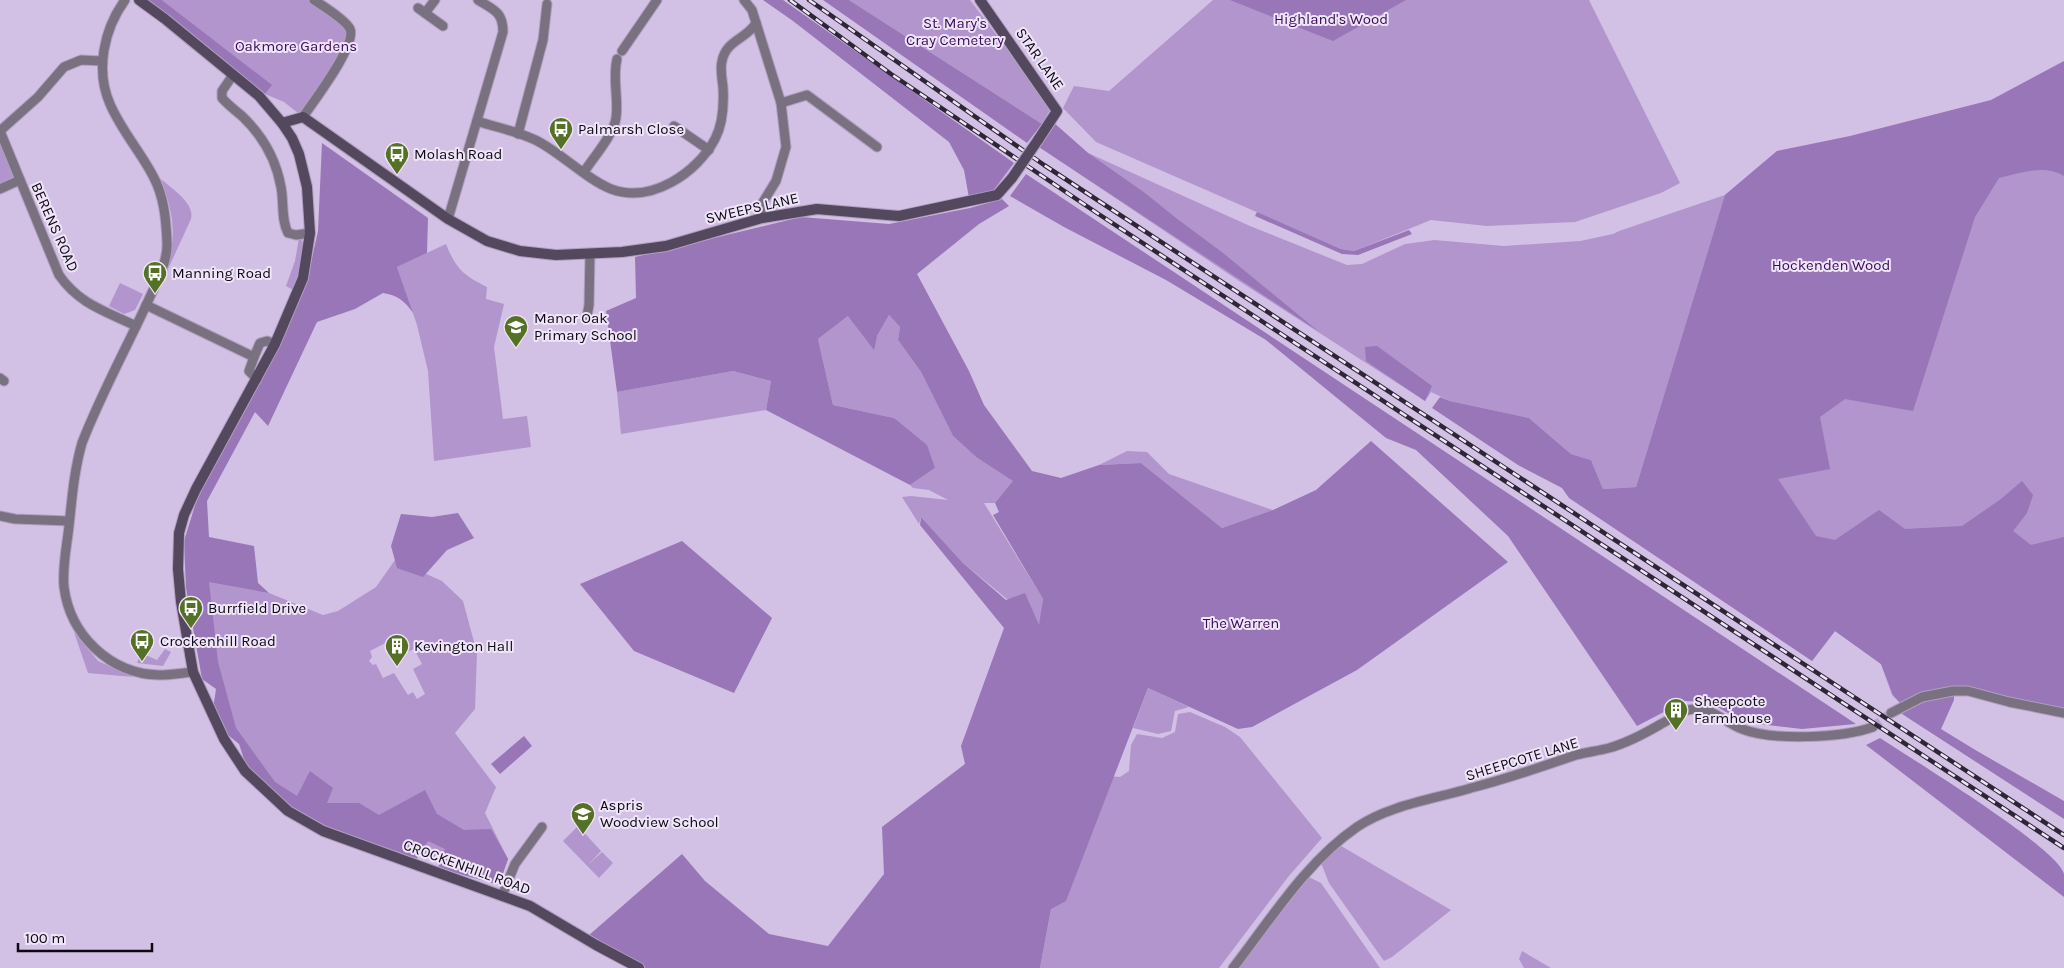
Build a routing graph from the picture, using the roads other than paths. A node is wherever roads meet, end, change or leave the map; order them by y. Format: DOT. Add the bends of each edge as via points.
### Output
graph roads {
  1 [pos="124,0"];
  2 [pos="139,0"];
  3 [pos="314,0"];
  4 [pos="434,0"];
  5 [pos="478,0"];
  6 [pos="657,0"];
  7 [pos="744,0"];
  8 [pos="980,0"];
  9 [pos="546,4"];
  10 [pos="756,23"];
  11 [pos="443,26"];
  12 [pos="622,51"];
  13 [pos="616,59"];
  14 [pos="102,61"];
  15 [pos="233,75"];
  16 [pos="781,103"];
  17 [pos="1057,111"];
  18 [pos="303,117"];
  19 [pos="477,121"];
  20 [pos="282,123"];
  21 [pos="674,126"];
  22 [pos="0,131"];
  23 [pos="518,134"];
  24 [pos="877,147"];
  25 [pos="709,150"];
  26 [pos="584,172"];
  27 [pos="20,180"];
  28 [pos="0,189"];
  29 [pos="762,218"];
  30 [pos="448,219"];
  31 [pos="310,234"];
  32 [pos="590,254"];
  33 [pos="146,305"];
  34 [pos="587,316"];
  35 [pos="136,326"];
  36 [pos="275,344"];
  37 [pos="254,357"];
  38 [pos="257,378"];
  39 [pos="0,516"];
  40 [pos="69,520"];
  41 [pos="193,672"];
  42 [pos="2064,713"];
  43 [pos="1891,714"];
  44 [pos="1873,727"];
  45 [pos="542,827"];
  46 [pos="502,896"];
  47 [pos="640,968"];
  48 [pos="1233,968"];
  1 -- 14 [label="street" via="106,38"];
  2 -- 15 [label="main road, CROCKENHILL ROAD"];
  3 -- 18 [label="street" via="347,25 351,35 341,61"];
  4 -- 11 [label="street" via="422,11"];
  5 -- 19 [label="street" via="503,20 503,32"];
  6 -- 12 [label="street"];
  7 -- 10 [label="street"];
  8 -- 17 [label="main road, STAR LANE"];
  9 -- 23 [label="street" via="543,40"];
  10 -- 16 [label="street"];
  10 -- 25 [label="street" via="752,31 728,46 722,61 724,105"];
  13 -- 26 [label="street" via="617,117 614,127"];
  14 -- 22 [label="street" via="81,60 64,67 38,97"];
  14 -- 33 [label="street" via="103,80 110,103 153,176 165,210 167,245 161,272"];
  15 -- 20 [label="main road, CROCKENHILL ROAD" via="259,96"];
  15 -- 31 [label="street" via="222,91 222,98 253,128 272,157 288,233"];
  16 -- 24 [label="street" via="807,95"];
  16 -- 29 [label="street" via="786,147 776,181 760,207"];
  17 -- 29 [label="main road, SWEEPS LANE, bridge" via="997,195 899,216 817,209"];
  18 -- 20 [label="main road"];
  18 -- 30 [label="main road, SWEEPS LANE"];
  19 -- 23 [label="street"];
  19 -- 30 [label="street"];
  20 -- 31 [label="main road, CROCKENHILL ROAD" via="300,154 309,198"];
  21 -- 25 [label="street"];
  22 -- 27 [label="street, BERENS ROAD"];
  23 -- 26 [label="street" via="540,142"];
  25 -- 26 [label="street" via="680,179 639,192 611,189"];
  27 -- 28 [label="street"];
  27 -- 35 [label="street, BERENS ROAD" via="58,275 72,293"];
  29 -- 32 [label="main road, SWEEPS LANE" via="666,246"];
  30 -- 32 [label="main road, SWEEPS LANE" via="487,241 520,251"];
  31 -- 36 [label="main road, CROCKENHILL ROAD" via="303,278"];
  32 -- 34 [label="street"];
  33 -- 35 [label="street"];
  33 -- 37 [label="street"];
  35 -- 40 [label="street" via="82,444 75,467"];
  36 -- 37 [label="street" via="260,343"];
  36 -- 38 [label="main road, CROCKENHILL ROAD"];
  37 -- 38 [label="street" via="249,372"];
  38 -- 41 [label="main road, CROCKENHILL ROAD" via="196,489 179,533 181,602"];
  39 -- 40 [label="street"];
  40 -- 41 [label="street" via="64,586 73,619 82,634 98,652 124,667 159,675"];
  41 -- 46 [label="main road, CROCKENHILL ROAD" via="224,739 245,771 288,811 323,830"];
  42 -- 43 [label="street" via="1953,691 1922,697"];
  44 -- 48 [label="street, SHEEPCOTE LANE" via="1805,736 1757,734 1696,708 1611,747 1374,816 1318,862"];
  45 -- 46 [label="street" via="515,864"];
  46 -- 47 [label="main road, CROCKENHILL ROAD" via="530,906"];
}
